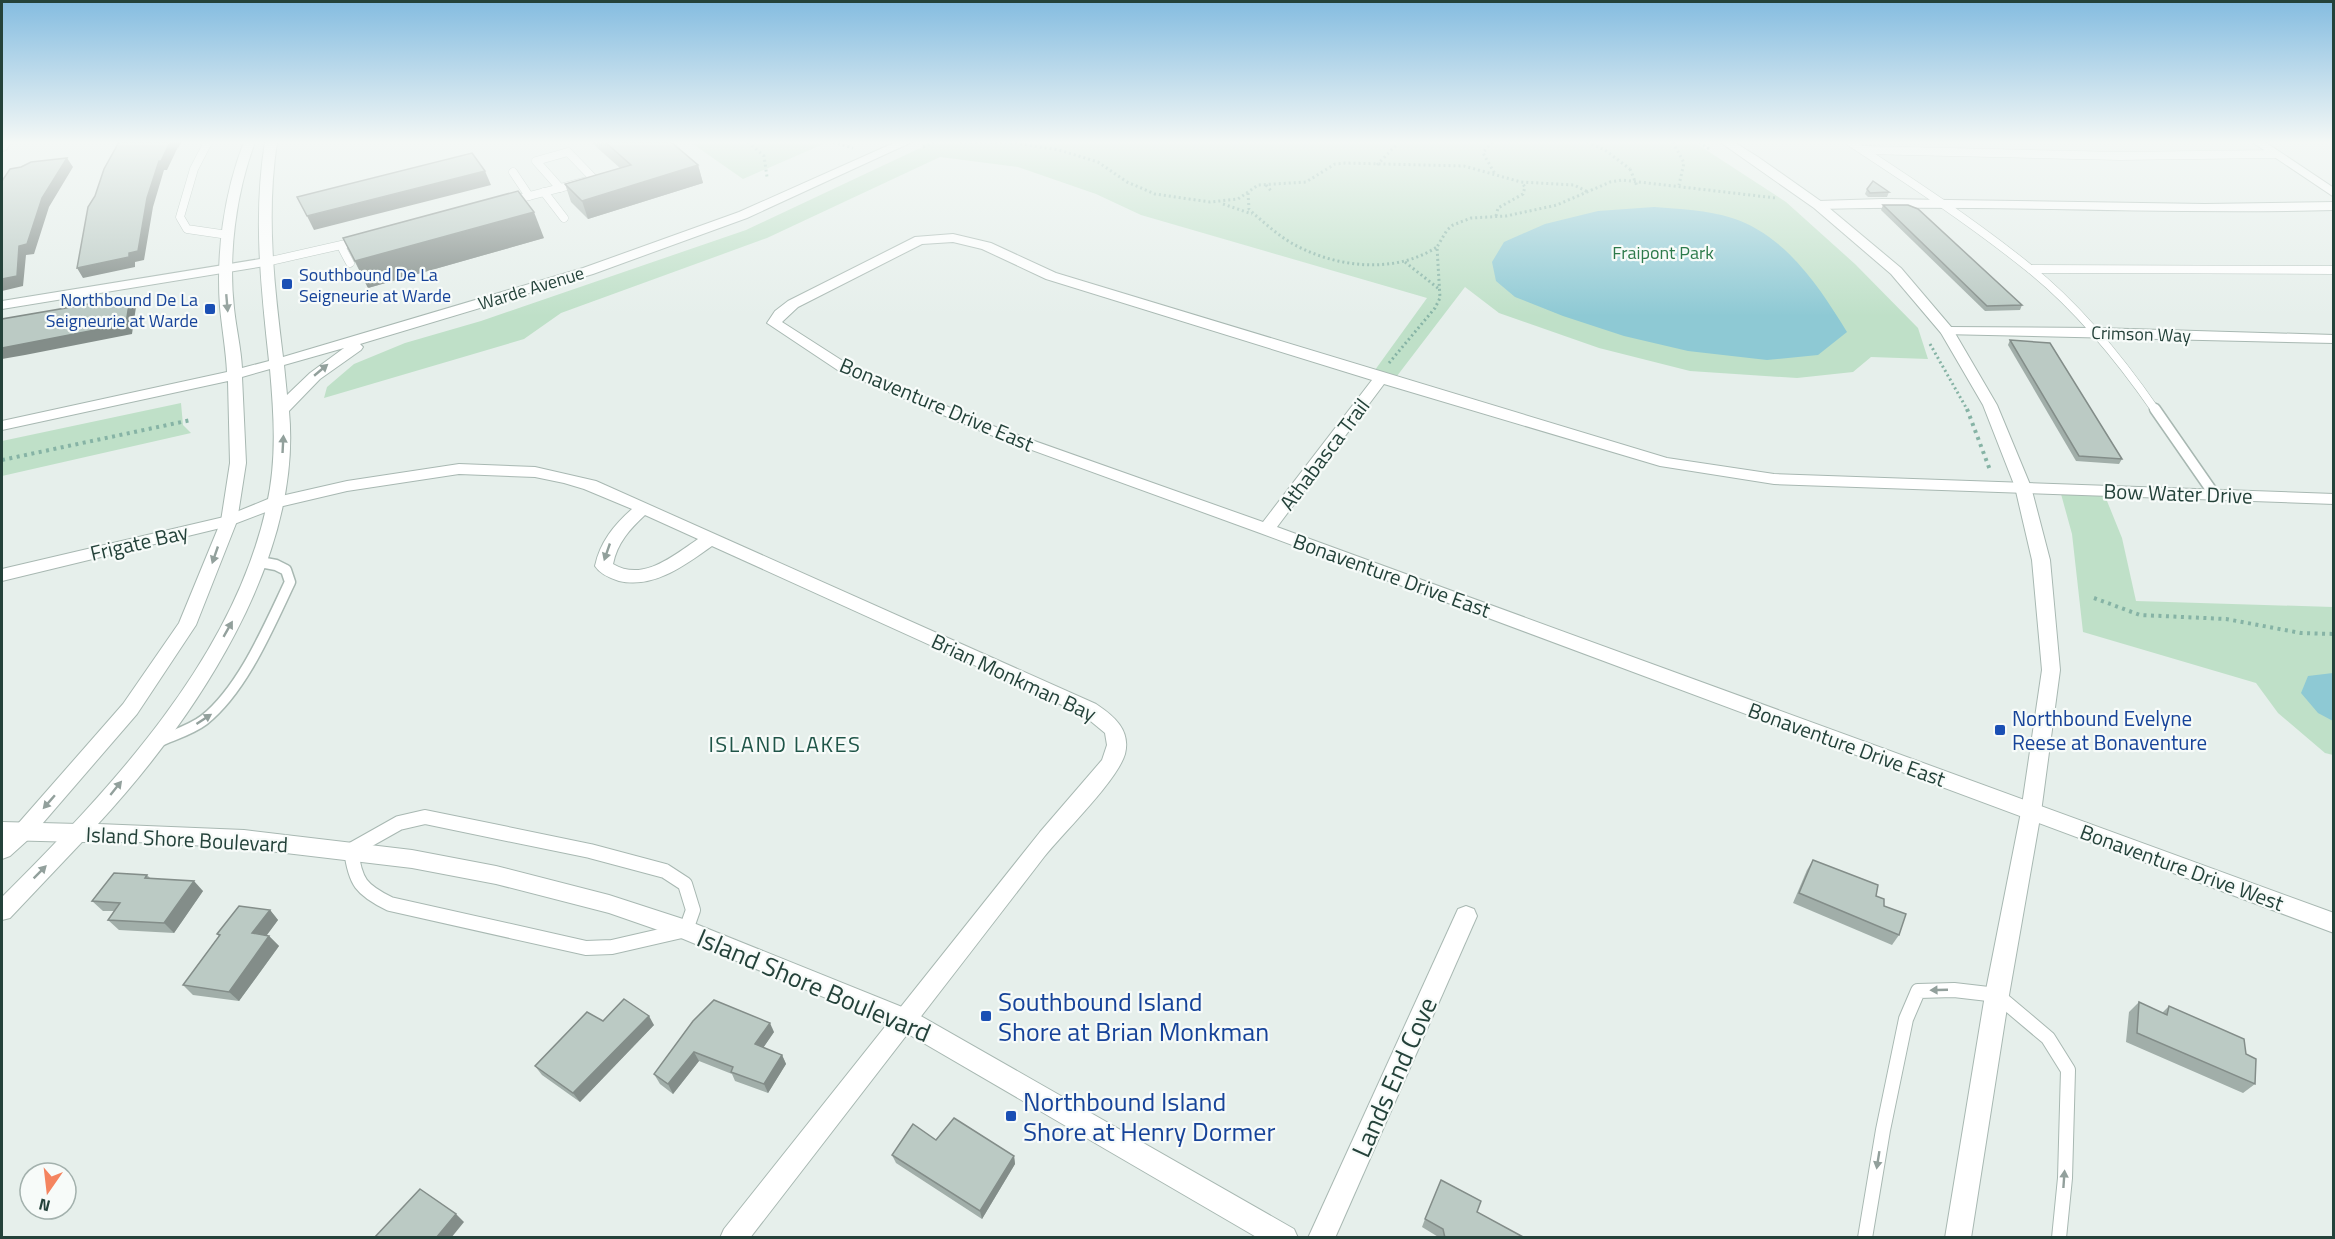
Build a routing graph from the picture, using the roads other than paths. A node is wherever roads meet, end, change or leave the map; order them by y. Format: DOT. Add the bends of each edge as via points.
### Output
graph roads {
  1 [pos="185,200"];
  2 [pos="234,200"];
  3 [pos="266,200"];
  4 [pos="513,200"];
  5 [pos="550,200"];
  6 [pos="774,200"];
  7 [pos="1811,200"];
  8 [pos="1938,200"];
  9 [pos="1943,203"];
  10 [pos="1818,205"];
  11 [pos="2334,206"];
  12 [pos="510,209"];
  13 [pos="564,218"];
  14 [pos="228,236"];
  15 [pos="363,240"];
  16 [pos="341,246"];
  17 [pos="266,262"];
  18 [pos="350,263"];
  19 [pos="225,268"];
  20 [pos="2031,269"];
  21 [pos="2334,270"];
  22 [pos="2,305"];
  23 [pos="1947,331"];
  24 [pos="2096,332"];
  25 [pos="375,335"];
  26 [pos="2334,339"];
  27 [pos="276,363"];
  28 [pos="234,375"];
  29 [pos="1379,378"];
  30 [pos="281,412"];
  31 [pos="2,425"];
  32 [pos="2023,487"];
  33 [pos="2214,494"];
  34 [pos="2334,499"];
  35 [pos="274,503"];
  36 [pos="644,508"];
  37 [pos="229,521"];
  38 [pos="1266,529"];
  39 [pos="710,539"];
  40 [pos="260,562"];
  41 [pos="2,575"];
  42 [pos="152,744"];
  43 [pos="2031,812"];
  44 [pos="2,831"];
  45 [pos="23,832"];
  46 [pos="79,834"];
  47 [pos="2,850"];
  48 [pos="351,850"];
  49 [pos="2,911"];
  50 [pos="1466,916"];
  51 [pos="2334,923"];
  52 [pos="686,930"];
  53 [pos="1997,995"];
  54 [pos="904,1019"];
  55 [pos="733,1238"];
  56 [pos="1285,1238"];
  57 [pos="1321,1238"];
  58 [pos="1865,1238"];
  59 [pos="1958,1238"];
  60 [pos="2060,1238"];
  1 -- 14 [label="lane" via="180,218 187,229"];
  2 -- 14 [label="street"];
  3 -- 17 [label="street"];
  4 -- 12 [label="lane" via="504,202"];
  5 -- 13 [label="lane"];
  6 -- 25 [label="street, Warde Avenue" via="588,271"];
  7 -- 10 [label="street"];
  8 -- 9 [label="lane"];
  9 -- 10 [label="street"];
  9 -- 11 [label="street" via="2189,210"];
  9 -- 20 [label="lane"];
  10 -- 23 [label="street" via="1896,271"];
  14 -- 19 [label="street"];
  15 -- 16 [label="lane"];
  16 -- 17 [label="lane"];
  16 -- 18 [label="lane"];
  17 -- 19 [label="street"];
  17 -- 27 [label="street"];
  19 -- 22 [label="street"];
  19 -- 28 [label="street, one-way"];
  20 -- 21 [label="lane"];
  20 -- 24 [label="lane"];
  23 -- 24 [label="street, Crimson Way"];
  23 -- 32 [label="street" via="1990,405"];
  24 -- 26 [label="street, Crimson Way"];
  24 -- 33 [label="lane" via="2154,406"];
  25 -- 27 [label="street, Warde Avenue"];
  30 -- 25 [label="street, one-way" via="327,364"];
  27 -- 28 [label="street, Warde Avenue"];
  27 -- 30 [label="street"];
  28 -- 31 [label="street, Warde Avenue"];
  28 -- 37 [label="street" via="238,463"];
  29 -- 32 [label="street, Bonaventure Drive East" via="1666,463 1774,479"];
  29 -- 38 [label="street, Athabasca Trail"];
  29 -- 38 [label="street, Bonaventure Drive East" via="1052,276 986,246 953,238 920,240 793,304 774,323 844,368 993,431"];
  35 -- 30 [label="street, one-way" via="281,469"];
  32 -- 33 [label="street, Bow Water Drive"];
  32 -- 43 [label="street" via="2041,560 2051,670"];
  33 -- 34 [label="street, Bow Water Drive"];
  35 -- 36 [label="street, Brian Monkman Bay" via="408,475 480,469 566,478"];
  35 -- 37 [label="street, Frigate Bay"];
  35 -- 40 [label="street"];
  36 -- 39 [label="street, Brian Monkman Bay"];
  36 -- 39 [label="street, one-way" via="614,538 605,553 603,566 612,573 638,578 658,572"];
  37 -- 41 [label="street, Frigate Bay"];
  37 -- 45 [label="street, one-way" via="187,625 130,709"];
  38 -- 43 [label="street, Bonaventure Drive East"];
  39 -- 54 [label="street, Brian Monkman Bay" via="1089,709 1114,730 1117,741 1111,764 1047,838"];
  42 -- 40 [label="street, one-way" via="197,682 238,612"];
  42 -- 40 [label="lane, one-way" via="203,721 218,709 255,649 290,582 286,570"];
  46 -- 42 [label="street, one-way"];
  43 -- 51 [label="street, Bonaventure Drive West"];
  43 -- 53 [label="street"];
  44 -- 45 [label="street"];
  45 -- 46 [label="street, Island Shore Boulevard"];
  45 -- 47 [label="street"];
  46 -- 48 [label="street, Island Shore Boulevard" via="244,839"];
  49 -- 46 [label="street, one-way"];
  48 -- 52 [label="street, Island Shore Boulevard" via="496,875 609,904"];
  48 -- 52 [label="lane, Island Shore Boulevard" via="353,872 365,892 390,904 586,948"];
  48 -- 52 [label="lane, Island Shore Boulevard" via="399,823 425,817 590,851 664,871 685,884 693,910"];
  50 -- 57 [label="street, Lands End Cove"];
  52 -- 54 [label="street, Island Shore Boulevard"];
  53 -- 58 [label="lane, one-way" via="1918,991 1906,1019"];
  53 -- 59 [label="street"];
  60 -- 53 [label="lane, one-way" via="2068,1070 2048,1038"];
  54 -- 55 [label="street"];
  54 -- 56 [label="street, Island Shore Boulevard"];
}
